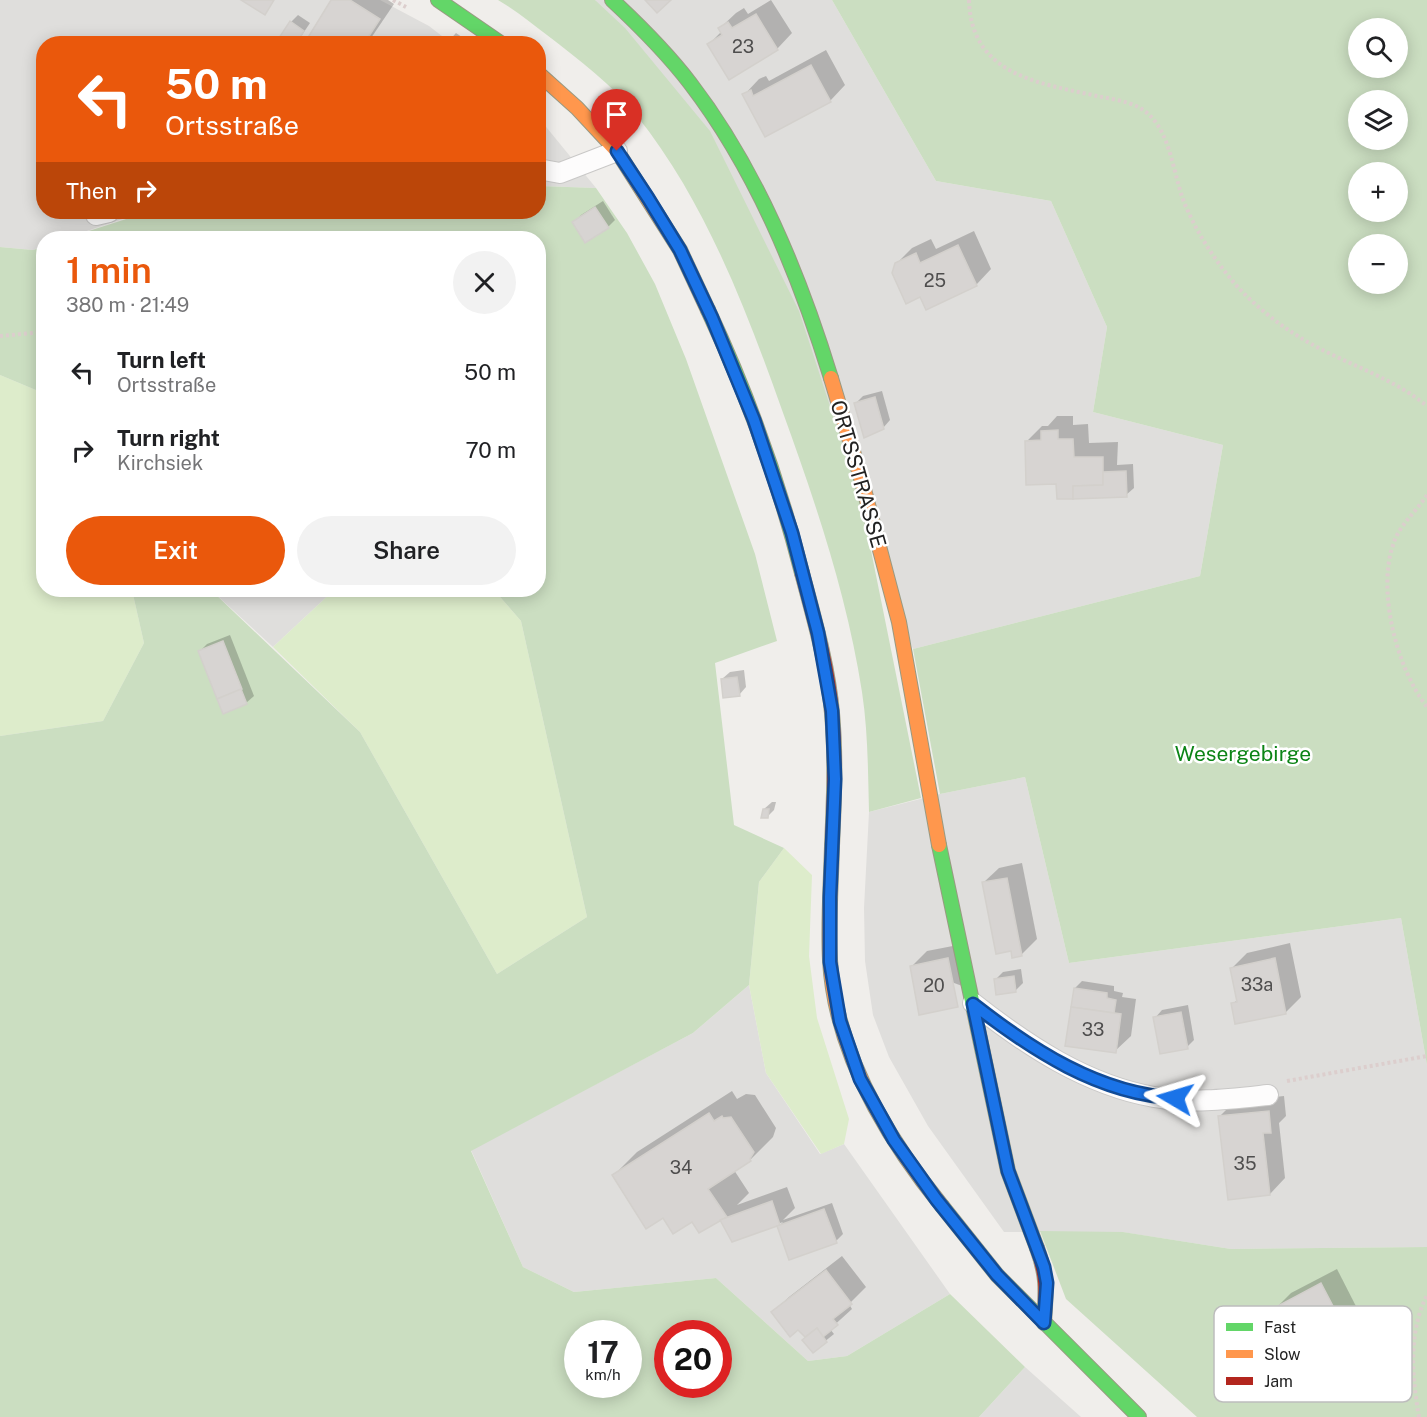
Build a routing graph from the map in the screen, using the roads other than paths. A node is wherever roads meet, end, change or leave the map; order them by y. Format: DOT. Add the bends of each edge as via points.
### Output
graph roads {
  1 [pos="438,0"];
  2 [pos="612,0"];
  3 [pos="490,36"];
  4 [pos="546,80"];
  5 [pos="617,151"];
  6 [pos="546,171"];
  7 [pos="973,1004"];
  8 [pos="1268,1095"];
  9 [pos="1044,1323"];
  10 [pos="1139,1417"];
  1 -- 3 [label="main road"];
  2 -- 7 [label="main road, ORTSSTRASSE" via="690,83 740,158 786,252 826,363 899,622 943,866"];
  4 -- 5 [label="main road"];
  5 -- 6 [label="lane" via="560,174"];
  5 -- 9 [label="main road" via="680,250 712,318 754,420 792,533 818,633 832,711 835,779 830,962 840,1021 860,1079 894,1140 936,1199 997,1275"];
  7 -- 8 [label="lane" via="1041,1052 1094,1080 1154,1097 1218,1101"];
  7 -- 9 [label="main road, ORTSSTRASSE" via="1008,1171 1044,1267"];
  9 -- 10 [label="main road"];
}
